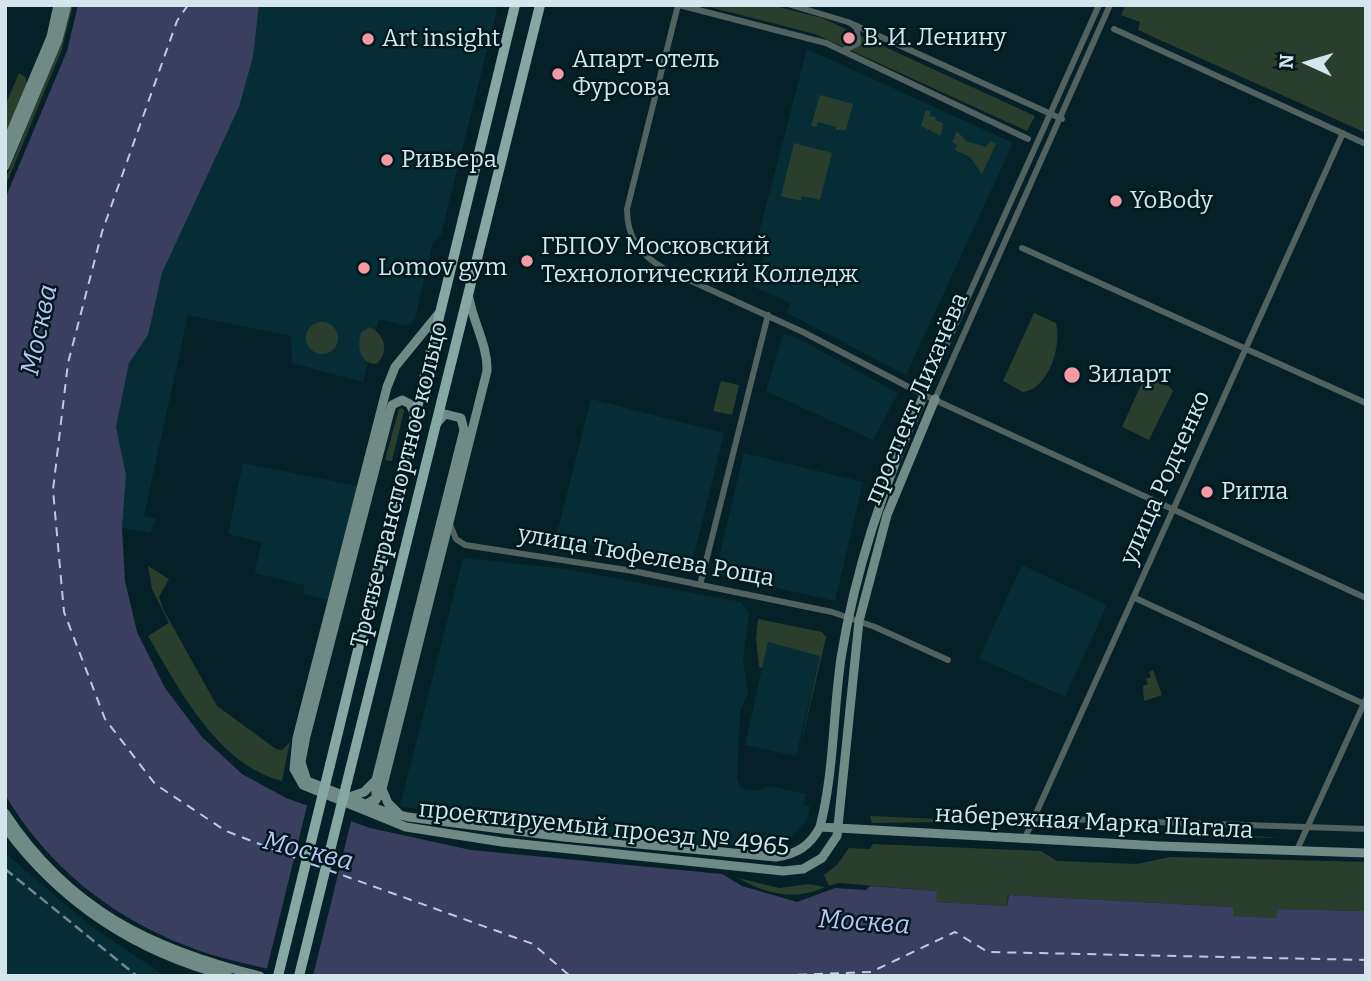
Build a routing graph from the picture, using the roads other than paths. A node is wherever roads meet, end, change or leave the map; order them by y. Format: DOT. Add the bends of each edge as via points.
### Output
graph roads {
  1 [pos="58,5"];
  2 [pos="67,5"];
  3 [pos="515,5"];
  4 [pos="540,5"];
  5 [pos="679,5"];
  6 [pos="699,5"];
  7 [pos="792,5"];
  8 [pos="1099,5"];
  9 [pos="1110,5"];
  10 [pos="704,12"];
  11 [pos="848,22"];
  12 [pos="1114,29"];
  13 [pos="843,51"];
  14 [pos="1051,115"];
  15 [pos="1062,119"];
  16 [pos="1343,133"];
  17 [pos="1028,139"];
  18 [pos="1366,144"];
  19 [pos="5,146"];
  20 [pos="5,166"];
  21 [pos="1022,248"];
  22 [pos="469,298"];
  23 [pos="442,308"];
  24 [pos="768,315"];
  25 [pos="1245,349"];
  26 [pos="924,395"];
  27 [pos="935,399"];
  28 [pos="1366,403"];
  29 [pos="417,419"];
  30 [pos="436,425"];
  31 [pos="1173,509"];
  32 [pos="450,522"];
  33 [pos="700,584"];
  34 [pos="1135,598"];
  35 [pos="1366,598"];
  36 [pos="848,618"];
  37 [pos="859,621"];
  38 [pos="948,660"];
  39 [pos="1365,702"];
  40 [pos="376,780"];
  41 [pos="383,789"];
  42 [pos="347,797"];
  43 [pos="371,802"];
  44 [pos="354,808"];
  45 [pos="380,810"];
  46 [pos="5,813"];
  47 [pos="401,816"];
  48 [pos="1033,818"];
  49 [pos="389,822"];
  50 [pos="5,827"];
  51 [pos="820,827"];
  52 [pos="1306,828"];
  53 [pos="1366,829"];
  54 [pos="838,830"];
  55 [pos="1024,840"];
  56 [pos="1296,852"];
  57 [pos="1366,853"];
  58 [pos="228,976"];
  59 [pos="260,976"];
  60 [pos="278,976"];
  61 [pos="299,976"];
  1 -- 19 [label="main road" via="51,37"];
  2 -- 20 [label="main road" via="58,40"];
  3 -- 23 [label="main road, Третье транспортное кольцо"];
  4 -- 22 [label="main road, Третье транспортное кольцо"];
  5 -- 10 [label="street"];
  5 -- 24 [label="street" via="631,192 627,226 640,251 654,263"];
  6 -- 10 [label="street"];
  7 -- 11 [label="street"];
  8 -- 14 [label="street, проспект Лихачёва"];
  9 -- 15 [label="street, проспект Лихачёва"];
  10 -- 13 [label="street" via="801,35"];
  11 -- 13 [label="street" via="857,28 858,43"];
  11 -- 14 [label="street"];
  12 -- 16 [label="street"];
  13 -- 17 [label="street"];
  14 -- 15 [label="street"];
  14 -- 26 [label="street, проспект Лихачёва"];
  15 -- 27 [label="street, проспект Лихачёва"];
  16 -- 18 [label="street"];
  16 -- 25 [label="street, улица Родченко"];
  21 -- 25 [label="street"];
  22 -- 30 [label="main road, Третье транспортное кольцо"];
  22 -- 32 [label="main road" via="487,371"];
  23 -- 29 [label="main road, Третье транспортное кольцо"];
  23 -- 44 [label="main road, проектируемый проезд № 4965" via="395,366 390,379 297,738 294,769 303,785"];
  24 -- 26 [label="street"];
  24 -- 33 [label="street"];
  25 -- 28 [label="street"];
  25 -- 31 [label="street, улица Родченко"];
  26 -- 27 [label="street"];
  26 -- 36 [label="main road, проспект Лихачёва" via="880,500"];
  27 -- 31 [label="street"];
  27 -- 37 [label="main road, проспект Лихачёва" via="887,515"];
  29 -- 42 [label="main road" via="410,404 402,400 392,405 388,415 301,762 307,780"];
  29 -- 60 [label="main road, Третье транспортное кольцо, bridge"];
  30 -- 40 [label="main road" via="450,413 461,418 464,430"];
  30 -- 61 [label="main road, Третье транспортное кольцо, bridge"];
  31 -- 35 [label="street"];
  31 -- 48 [label="street, улица Родченко"];
  32 -- 33 [label="street, улица Тюфелева Роща" via="456,539 466,545"];
  32 -- 41 [label="main road"];
  33 -- 36 [label="street, улица Тюфелева Роща"];
  34 -- 39 [label="street"];
  36 -- 37 [label="street, улица Тюфелева Роща"];
  36 -- 51 [label="main road, проспект Лихачёва"];
  37 -- 38 [label="street, улица Тюфелева Роща"];
  37 -- 54 [label="main road, проспект Лихачёва"];
  39 -- 52 [label="street"];
  40 -- 42 [label="main road" via="365,792"];
  40 -- 43 [label="main road"];
  41 -- 43 [label="main road"];
  41 -- 47 [label="main road" via="388,803"];
  42 -- 43 [label="main road"];
  43 -- 44 [label="main road"];
  43 -- 45 [label="main road"];
  44 -- 49 [label="main road, проектируемый проезд № 4965"];
  45 -- 47 [label="main road, проектируемый проезд № 4965"];
  45 -- 49 [label="main road"];
  46 -- 59 [label="main road" via="43,862 105,915 184,956"];
  47 -- 51 [label="main road, проектируемый проезд № 4965" via="776,857 799,852"];
  48 -- 52 [label="street, набережная Марка Шагала"];
  48 -- 55 [label="street, улица Родченко"];
  49 -- 54 [label="main road, проектируемый проезд № 4965" via="492,841 783,871 803,869 822,858"];
  50 -- 58 [label="main road" via="54,883 90,914 159,954"];
  51 -- 54 [label="main road, набережная Марка Шагала"];
  52 -- 53 [label="street, набережная Марка Шагала"];
  52 -- 56 [label="street"];
  54 -- 55 [label="main road, набережная Марка Шагала"];
  55 -- 56 [label="main road, набережная Марка Шагала"];
  56 -- 57 [label="main road, набережная Марка Шагала"];
}
